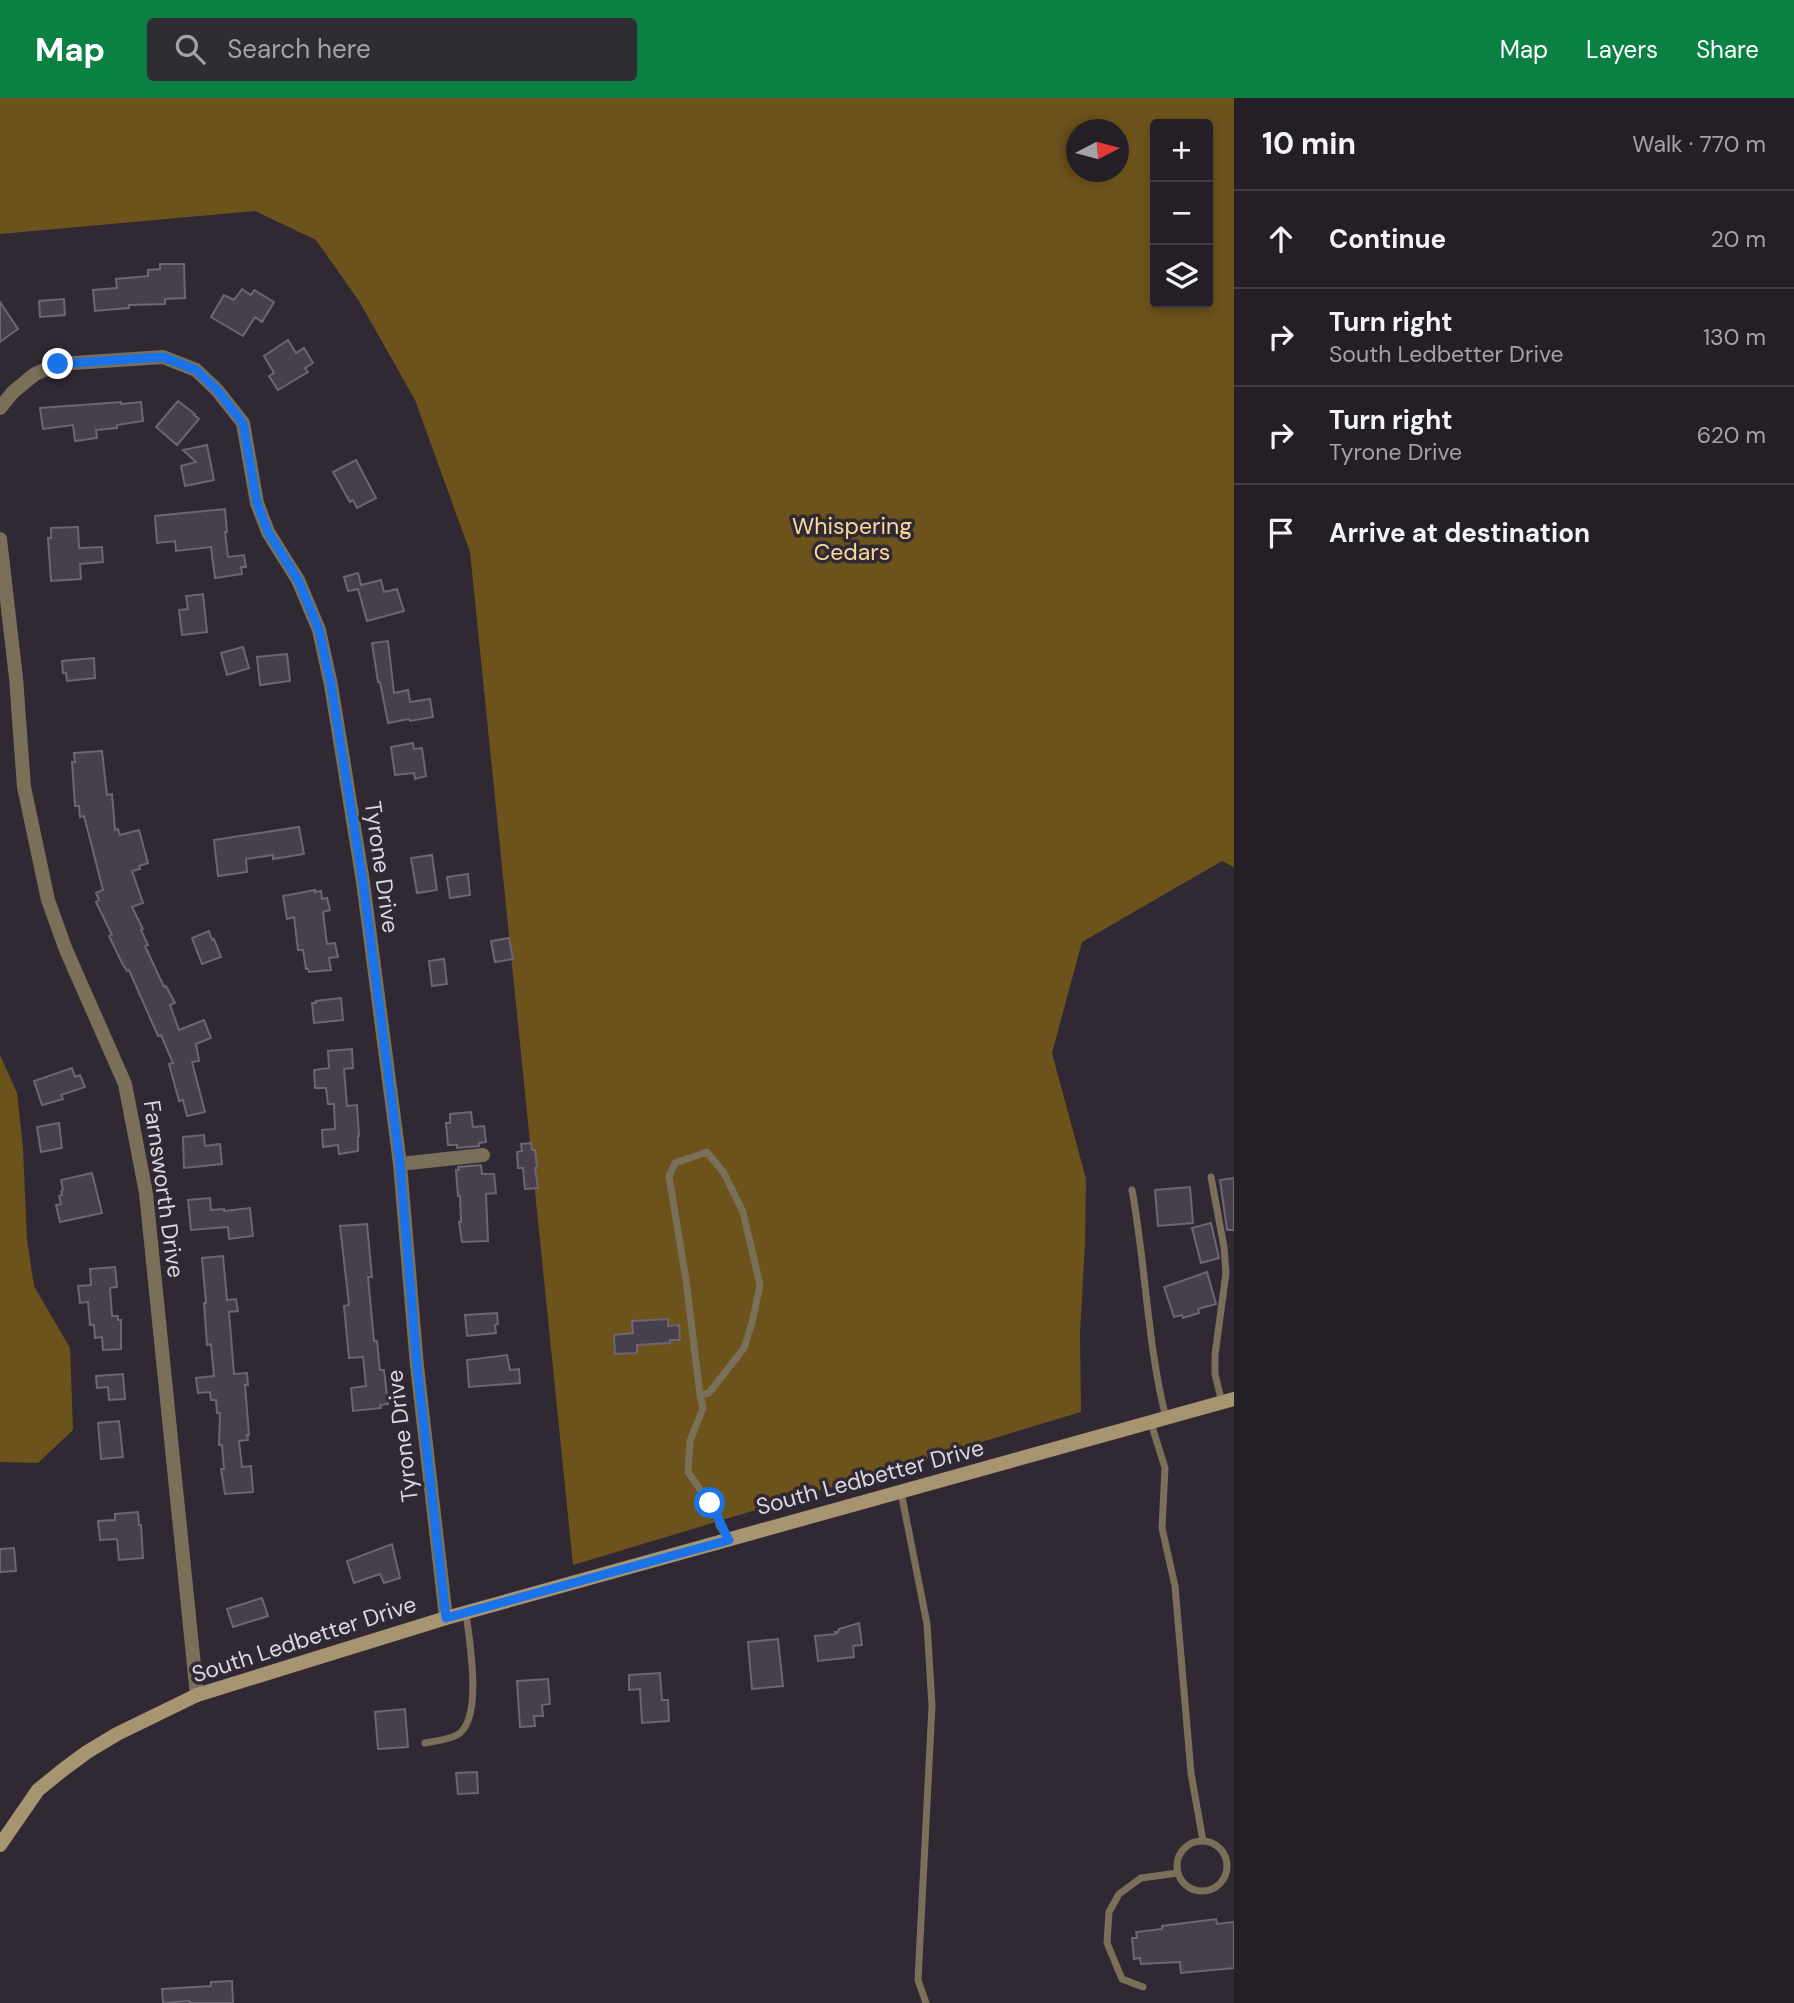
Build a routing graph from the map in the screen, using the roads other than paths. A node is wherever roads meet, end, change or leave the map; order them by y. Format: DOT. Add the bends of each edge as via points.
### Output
graph roads {
  1 [pos="0,408"];
  2 [pos="0,539"];
  3 [pos="483,1155"];
  4 [pos="400,1164"];
  5 [pos="1211,1177"];
  6 [pos="1132,1190"];
  7 [pos="700,1395"];
  8 [pos="1228,1401"];
  9 [pos="1166,1418"];
  10 [pos="1151,1423"];
  11 [pos="901,1492"];
  12 [pos="729,1540"];
  13 [pos="466,1613"];
  14 [pos="446,1618"];
  15 [pos="197,1695"];
  16 [pos="425,1743"];
  17 [pos="1203,1840"];
  18 [pos="0,1845"];
  19 [pos="1230,1862"];
  20 [pos="1178,1873"];
  21 [pos="1143,1987"];
  22 [pos="926,2003"];
  1 -- 4 [label="street, Tyrone Drive" via="35,374 58,364 163,357 196,370 243,423 257,503 319,630 331,685 363,882"];
  2 -- 15 [label="street, Farnsworth Drive" via="24,787 48,900 125,1084 146,1193"];
  3 -- 4 [label="street"];
  4 -- 14 [label="street, Tyrone Drive"];
  5 -- 8 [label="lane" via="1226,1273 1215,1374"];
  6 -- 9 [label="lane"];
  7 -- 7 [label="lane" via="669,1176 675,1163 707,1152 723,1172 743,1213 760,1285 744,1348 709,1392"];
  7 -- 12 [label="lane" via="703,1408 690,1441 688,1472"];
  8 -- 9 [label="street, South Ledbetter Drive"];
  9 -- 10 [label="street, South Ledbetter Drive"];
  10 -- 11 [label="street, South Ledbetter Drive"];
  10 -- 17 [label="lane" via="1165,1468 1162,1528 1175,1586 1191,1773"];
  11 -- 12 [label="street, South Ledbetter Drive"];
  11 -- 22 [label="lane" via="927,1623 932,1706 918,1980"];
  12 -- 13 [label="street, South Ledbetter Drive"];
  13 -- 14 [label="street, South Ledbetter Drive"];
  13 -- 16 [label="lane" via="472,1711 457,1735"];
  14 -- 15 [label="street, South Ledbetter Drive"];
  15 -- 18 [label="street, South Ledbetter Drive" via="117,1734 64,1769 38,1790"];
  17 -- 19 [label="lane" via="1221,1849"];
  17 -- 20 [label="lane" via="1182,1850"];
  19 -- 20 [label="lane" via="1224,1878 1203,1891 1187,1886"];
  20 -- 21 [label="lane" via="1141,1878 1119,1894 1109,1912 1107,1943 1122,1979"];
}
